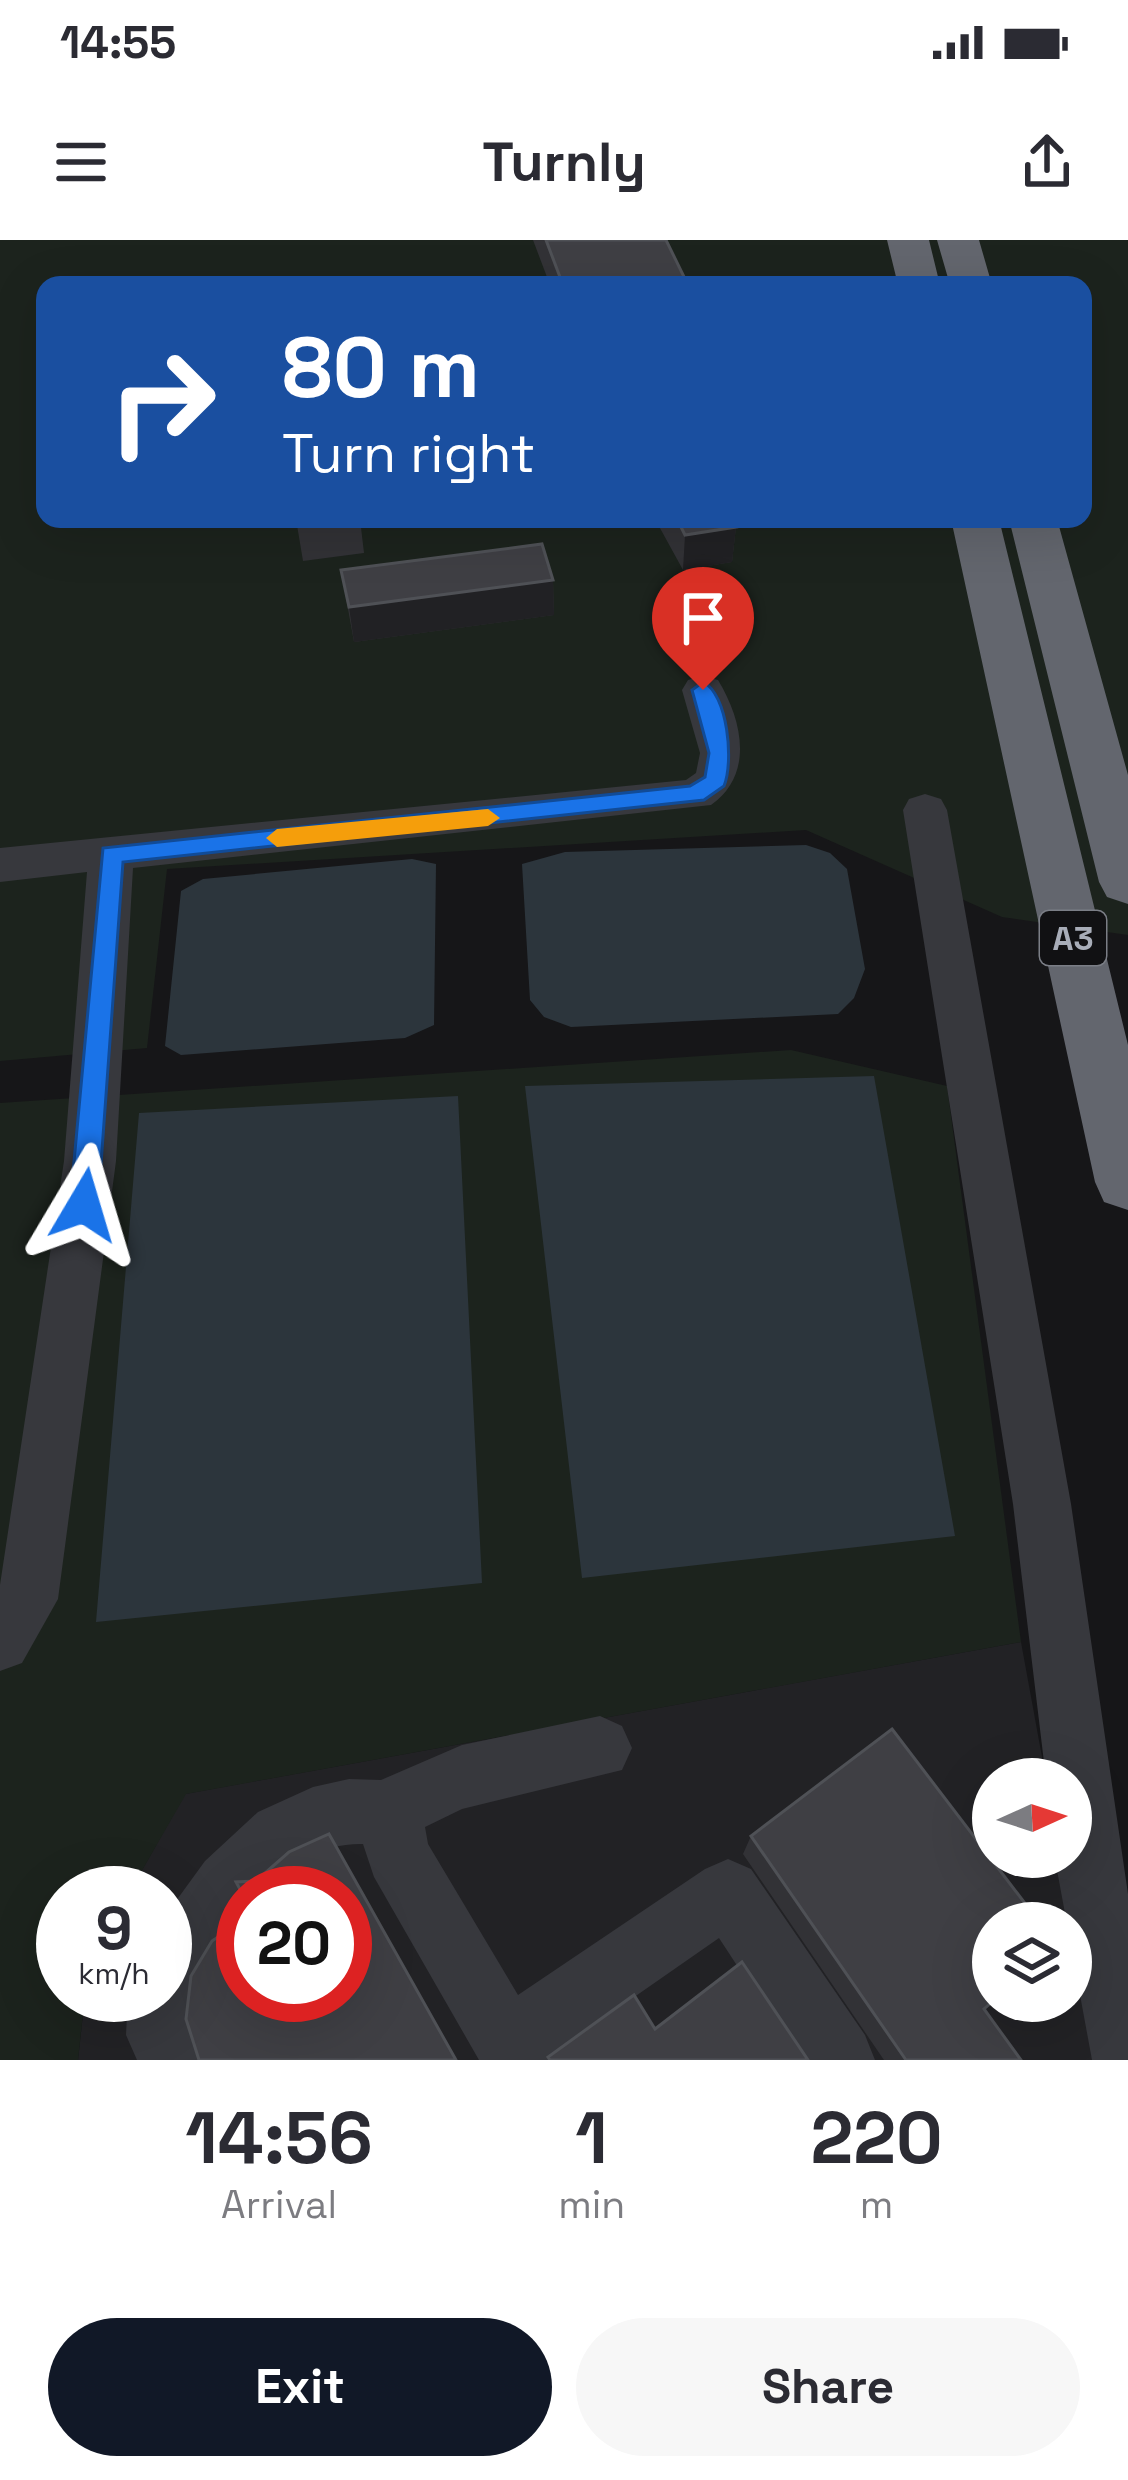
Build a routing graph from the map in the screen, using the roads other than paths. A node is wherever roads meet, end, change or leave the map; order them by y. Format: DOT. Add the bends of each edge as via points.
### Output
graph roads {
  1 [pos="908,240"];
  2 [pos="958,240"];
  3 [pos="917,276"];
  4 [pos="968,276"];
  5 [pos="977,528"];
  6 [pos="1036,528"];
  7 [pos="703,690"];
  8 [pos="925,811"];
  9 [pos="111,854"];
  10 [pos="0,865"];
  11 [pos="1128,882"];
  12 [pos="1128,1181"];
  13 [pos="0,1641"];
  14 [pos="600,1748"];
  15 [pos="390,1813"];
  16 [pos="164,2026"];
  17 [pos="513,2052"];
  18 [pos="840,2060"];
  19 [pos="1127,2060"];
  1 -- 3 [label="highway"];
  2 -- 4 [label="highway"];
  5 -- 12 [label="highway, A3"];
  6 -- 11 [label="highway, A3"];
  7 -- 9 [label="lane" via="721,753 716,781 695,794"];
  8 -- 19 [label="lane"];
  9 -- 10 [label="lane"];
  9 -- 13 [label="lane" via="90,1161 28,1599"];
  14 -- 15 [label="lane" via="464,1778 409,1796"];
  15 -- 16 [label="lane" via="356,1808 311,1819 244,1860"];
  15 -- 17 [label="lane" via="398,1854"];
  17 -- 18 [label="lane" via="728,1892"];
}
